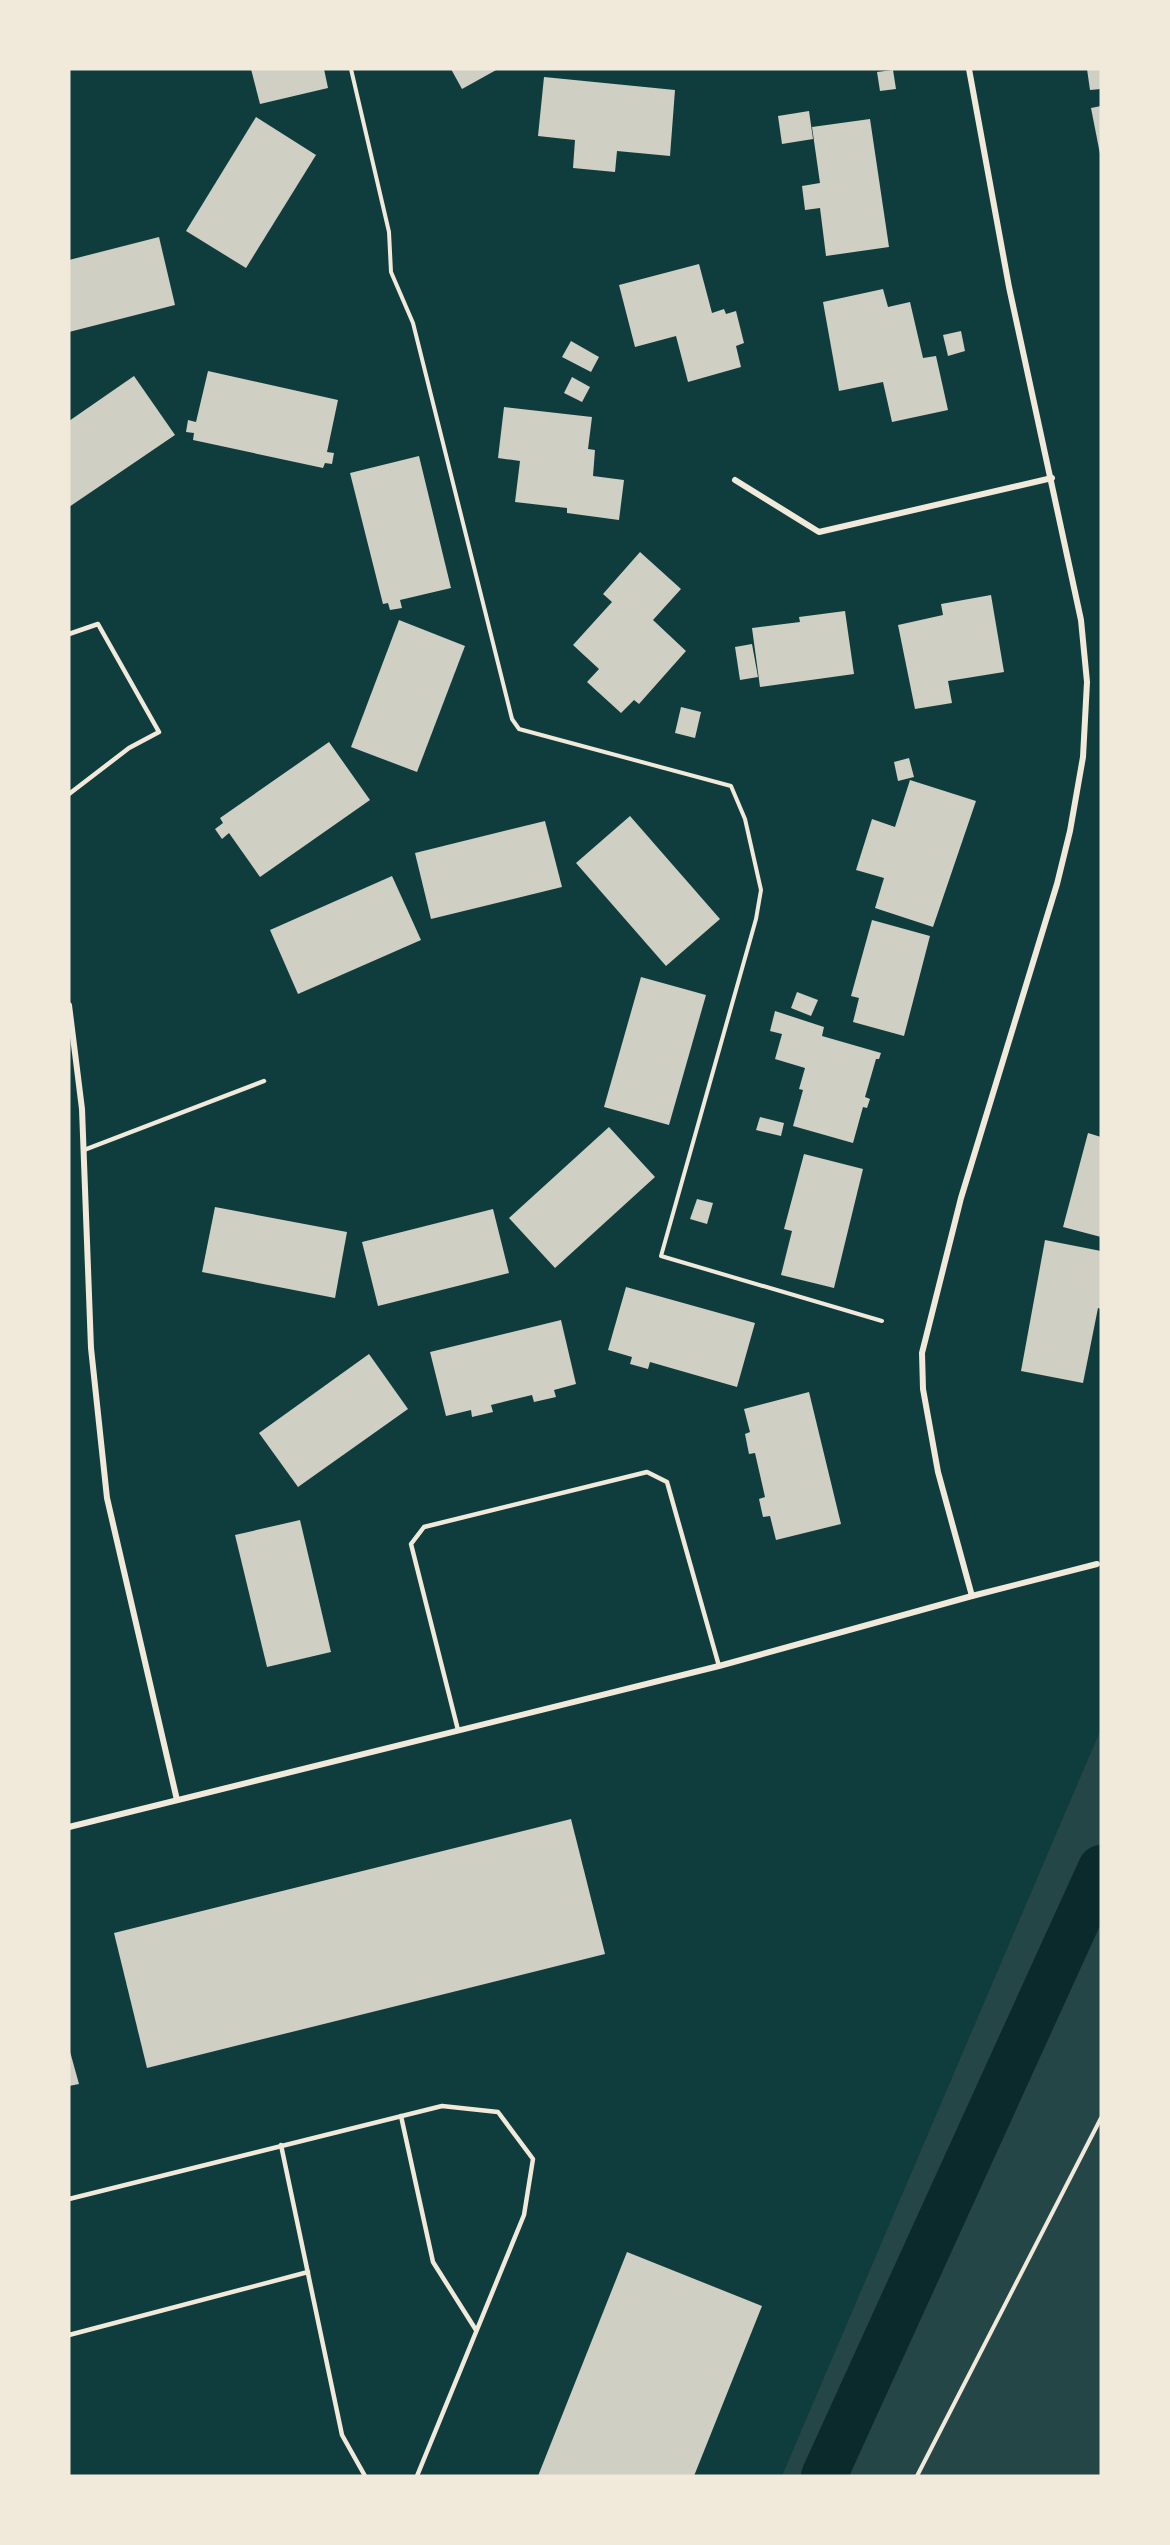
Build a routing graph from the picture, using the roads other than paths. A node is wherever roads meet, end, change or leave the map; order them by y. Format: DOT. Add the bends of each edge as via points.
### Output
graph roads {
  1 [pos="969,69"];
  2 [pos="1052,478"];
  3 [pos="735,480"];
  4 [pos="69,634"];
  5 [pos="69,794"];
  6 [pos="69,1005"];
  7 [pos="264,1081"];
  8 [pos="84,1150"];
  9 [pos="1097,1564"];
  10 [pos="972,1596"];
  11 [pos="719,1666"];
  12 [pos="458,1730"];
  13 [pos="177,1800"];
  14 [pos="69,1827"];
  15 [pos="401,2116"];
  16 [pos="281,2145"];
  17 [pos="69,2199"];
  18 [pos="308,2272"];
  19 [pos="476,2330"];
  20 [pos="69,2335"];
  21 [pos="365,2476"];
  22 [pos="417,2476"];
  1 -- 2 [label="street" via="1009,287"];
  2 -- 3 [label="street" via="819,532"];
  2 -- 10 [label="street" via="1081,620 1087,682 1083,757 1057,884 961,1198 922,1353 923,1389 938,1472"];
  4 -- 5 [label="lane" via="98,624 159,732 129,748"];
  6 -- 8 [label="street"];
  7 -- 8 [label="lane"];
  8 -- 13 [label="street" via="91,1348 107,1498"];
  9 -- 10 [label="street"];
  10 -- 11 [label="street"];
  11 -- 12 [label="street"];
  11 -- 12 [label="lane" via="667,1482 648,1472 424,1527 411,1544"];
  12 -- 13 [label="street"];
  13 -- 14 [label="street"];
  15 -- 16 [label="lane"];
  15 -- 19 [label="lane" via="433,2262"];
  15 -- 19 [label="lane" via="442,2106 498,2112 533,2159 524,2215"];
  16 -- 17 [label="lane"];
  16 -- 18 [label="lane"];
  18 -- 20 [label="lane"];
  18 -- 21 [label="lane" via="342,2435"];
  19 -- 22 [label="lane"];
}
